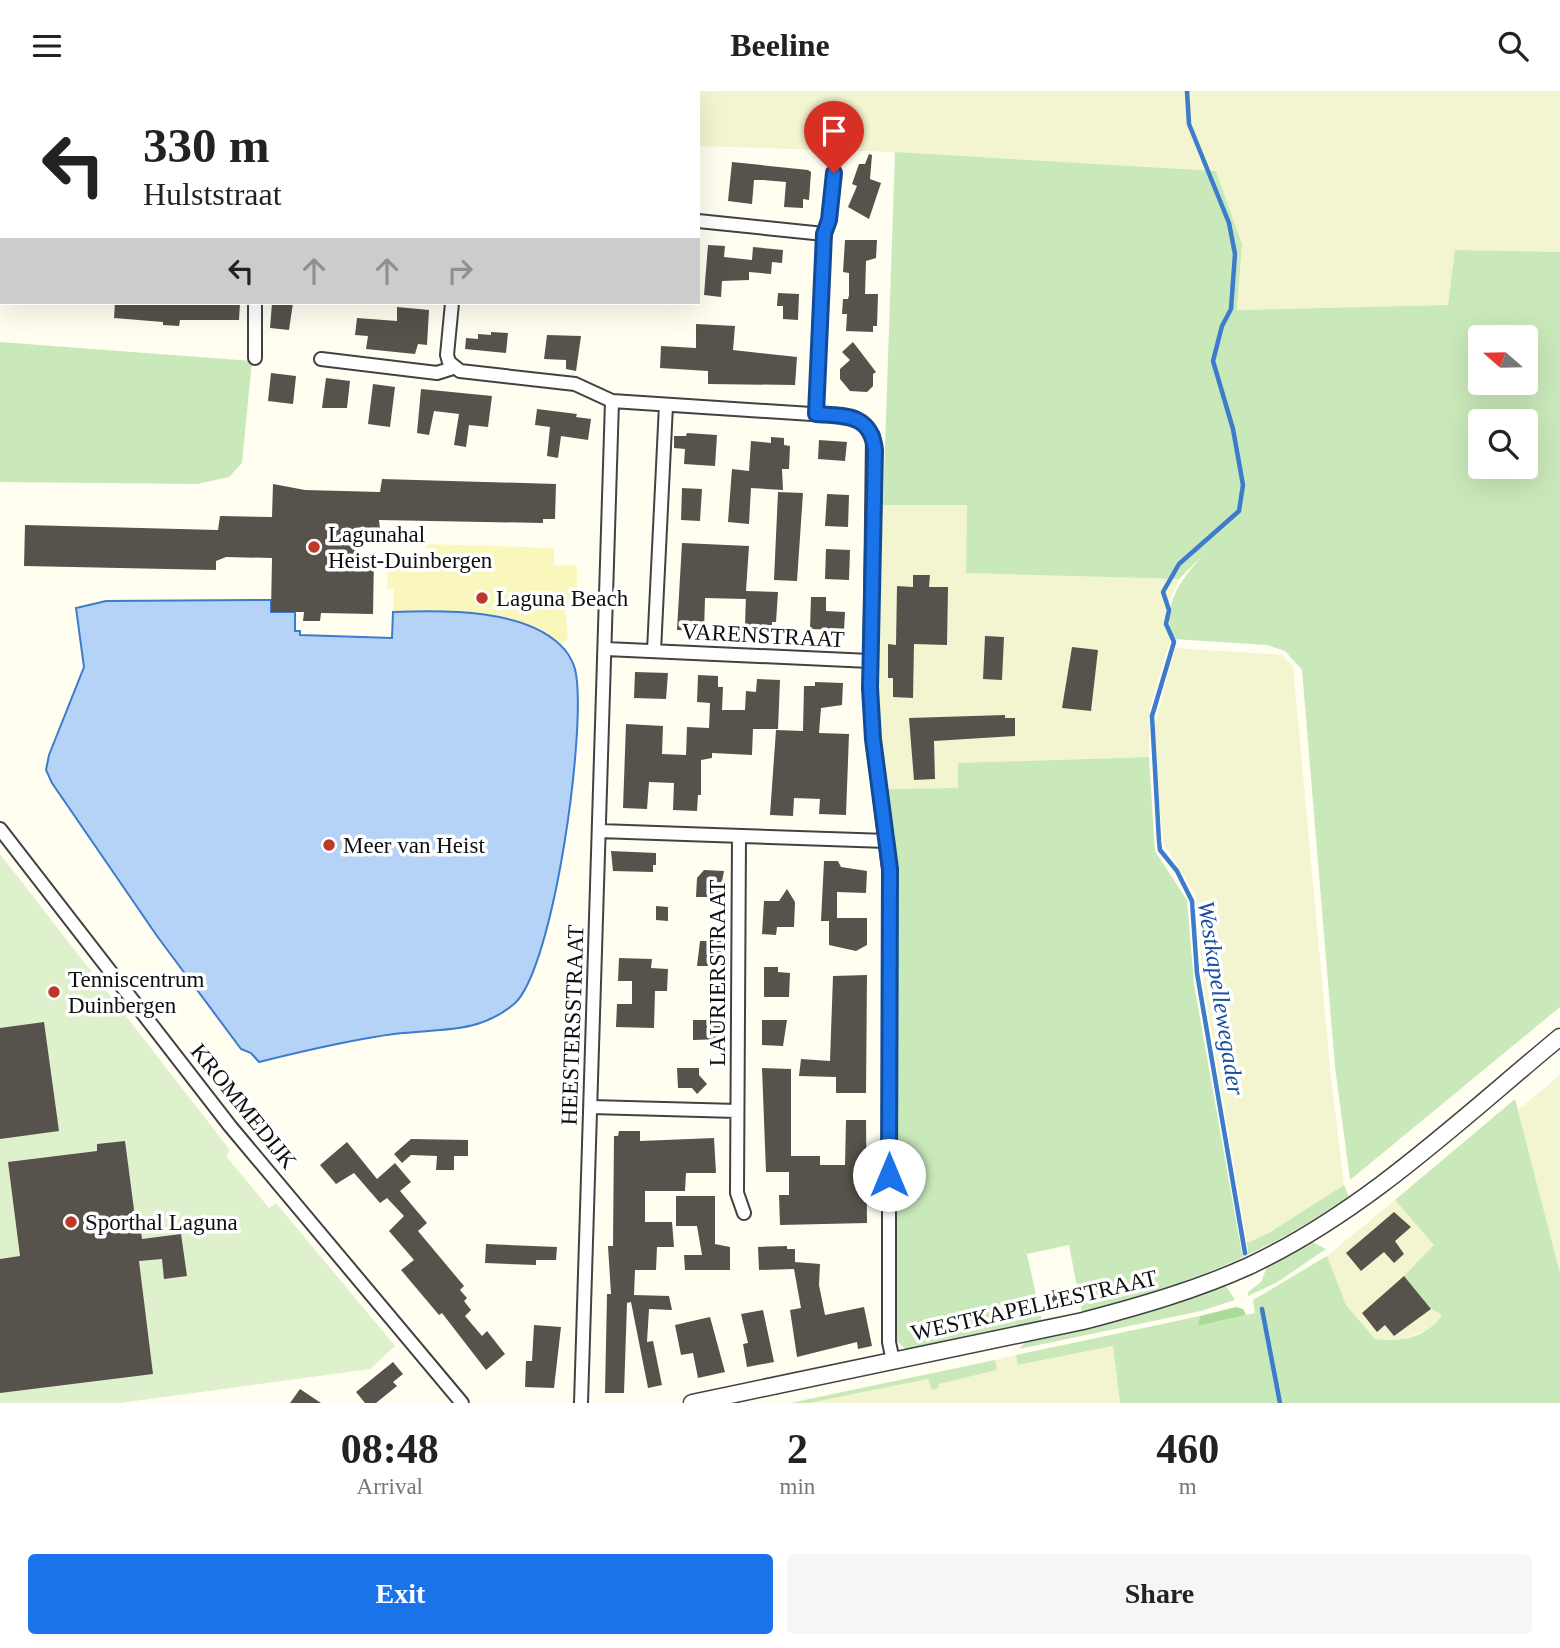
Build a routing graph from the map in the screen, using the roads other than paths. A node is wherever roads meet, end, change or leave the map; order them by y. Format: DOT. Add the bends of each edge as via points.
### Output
graph roads {
  1 [pos="834,173"];
  2 [pos="700,221"];
  3 [pos="824,234"];
  4 [pos="255,305"];
  5 [pos="452,305"];
  6 [pos="255,358"];
  7 [pos="321,359"];
  8 [pos="453,367"];
  9 [pos="612,401"];
  10 [pos="666,405"];
  11 [pos="816,414"];
  12 [pos="606,649"];
  13 [pos="654,651"];
  14 [pos="870,661"];
  15 [pos="0,829"];
  16 [pos="599,831"];
  17 [pos="740,836"];
  18 [pos="887,841"];
  19 [pos="1560,1037"];
  20 [pos="591,1107"];
  21 [pos="737,1111"];
  22 [pos="744,1213"];
  23 [pos="894,1361"];
  24 [pos="462,1403"];
  25 [pos="581,1403"];
  26 [pos="692,1403"];
  1 -- 3 [label="street"];
  2 -- 3 [label="street"];
  3 -- 11 [label="street"];
  4 -- 6 [label="street"];
  5 -- 8 [label="street" via="447,355"];
  7 -- 8 [label="street" via="437,373"];
  8 -- 9 [label="street" via="575,384"];
  9 -- 10 [label="street"];
  9 -- 12 [label="street, HEESTERSSTRAAT"];
  10 -- 11 [label="street"];
  10 -- 13 [label="street"];
  11 -- 14 [label="street" via="858,420 873,436"];
  12 -- 13 [label="street"];
  12 -- 16 [label="street, HEESTERSSTRAAT"];
  13 -- 14 [label="street, VARENSTRAAT"];
  14 -- 18 [label="street" via="873,739"];
  15 -- 24 [label="street, KROMMEDIJK" via="230,1126"];
  16 -- 17 [label="street"];
  16 -- 20 [label="street, HEESTERSSTRAAT"];
  17 -- 18 [label="street"];
  17 -- 21 [label="street, LAURIERSTRAAT"];
  18 -- 23 [label="street" via="889,1342"];
  19 -- 23 [label="street, WESTKAPELLESTRAAT" via="1387,1179 1319,1227 1250,1265 1138,1307"];
  20 -- 21 [label="street"];
  20 -- 25 [label="street, HEESTERSSTRAAT"];
  21 -- 22 [label="street, LAURIERSTRAAT" via="737,1193"];
  23 -- 26 [label="street, WESTKAPELLESTRAAT"];
}
